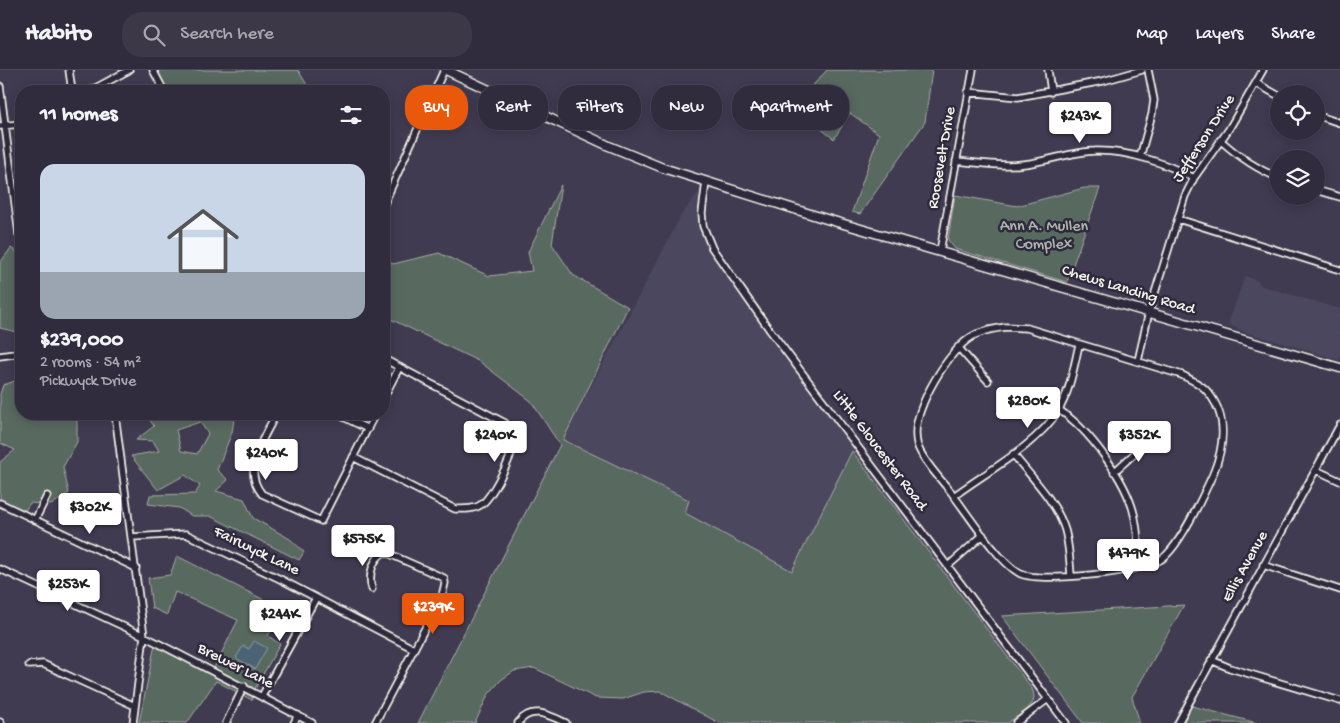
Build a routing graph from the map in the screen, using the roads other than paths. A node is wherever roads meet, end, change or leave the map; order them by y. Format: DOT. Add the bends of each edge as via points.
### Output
graph roads {
  1 [pos="69,70"];
  2 [pos="130,70"];
  3 [pos="153,70"];
  4 [pos="445,70"];
  5 [pos="973,70"];
  6 [pos="1048,70"];
  7 [pos="1142,70"];
  8 [pos="1148,70"];
  9 [pos="1263,70"];
  10 [pos="1256,83"];
  11 [pos="71,85"];
  12 [pos="101,85"];
  13 [pos="161,85"];
  14 [pos="0,86"];
  15 [pos="1270,91"];
  16 [pos="968,92"];
  17 [pos="1051,92"];
  18 [pos="1325,118"];
  19 [pos="1340,123"];
  20 [pos="3,126"];
  21 [pos="1220,140"];
  22 [pos="1140,157"];
  23 [pos="956,161"];
  24 [pos="1270,175"];
  25 [pos="1194,178"];
  26 [pos="706,182"];
  27 [pos="390,191"];
  28 [pos="1325,193"];
  29 [pos="1340,197"];
  30 [pos="15,208"];
  31 [pos="1178,219"];
  32 [pos="940,251"];
  33 [pos="1340,270"];
  34 [pos="1149,312"];
  35 [pos="1079,345"];
  36 [pos="958,347"];
  37 [pos="15,354"];
  38 [pos="0,356"];
  39 [pos="1138,361"];
  40 [pos="390,363"];
  41 [pos="399,368"];
  42 [pos="1340,368"];
  43 [pos="988,380"];
  44 [pos="390,385"];
  45 [pos="1059,410"];
  46 [pos="116,420"];
  47 [pos="273,420"];
  48 [pos="350,420"];
  49 [pos="372,420"];
  50 [pos="1340,426"];
  51 [pos="368,429"];
  52 [pos="1143,438"];
  53 [pos="1013,454"];
  54 [pos="353,457"];
  55 [pos="1316,470"];
  56 [pos="1114,472"];
  57 [pos="1340,481"];
  58 [pos="47,496"];
  59 [pos="954,496"];
  60 [pos="0,504"];
  61 [pos="35,520"];
  62 [pos="983,535"];
  63 [pos="132,537"];
  64 [pos="1263,565"];
  65 [pos="948,566"];
  66 [pos="1140,567"];
  67 [pos="136,568"];
  68 [pos="0,569"];
  69 [pos="1071,576"];
  70 [pos="372,589"];
  71 [pos="1340,590"];
  72 [pos="316,598"];
  73 [pos="144,636"];
  74 [pos="414,649"];
  75 [pos="1211,660"];
  76 [pos="29,665"];
  77 [pos="244,686"];
  78 [pos="262,696"];
  79 [pos="1048,699"];
  80 [pos="1340,701"];
  81 [pos="135,706"];
  82 [pos="298,715"];
  83 [pos="133,723"];
  84 [pos="226,723"];
  85 [pos="294,723"];
  86 [pos="312,723"];
  87 [pos="375,723"];
  88 [pos="518,723"];
  89 [pos="566,723"];
  90 [pos="1016,723"];
  91 [pos="1066,723"];
  92 [pos="1178,723"];
  1 -- 11 [label="street"];
  2 -- 12 [label="street"];
  3 -- 13 [label="street"];
  4 -- 26 [label="main road, Chews Landing Road" via="636,158"];
  4 -- 27 [label="street"];
  5 -- 16 [label="street, Roosevelt Drive"];
  6 -- 17 [label="street"];
  7 -- 17 [label="street"];
  8 -- 22 [label="street" via="1154,100"];
  9 -- 10 [label="street, Jefferson Drive"];
  10 -- 15 [label="street"];
  10 -- 21 [label="street, Jefferson Drive"];
  14 -- 20 [label="street"];
  16 -- 17 [label="street" via="1018,97"];
  16 -- 23 [label="street, Roosevelt Drive"];
  18 -- 19 [label="street"];
  20 -- 30 [label="street"];
  21 -- 24 [label="street" via="1239,157"];
  21 -- 25 [label="street, Jefferson Drive"];
  22 -- 23 [label="street" via="1093,151 1024,164"];
  22 -- 25 [label="street"];
  23 -- 32 [label="street, Roosevelt Drive"];
  25 -- 31 [label="street, Jefferson Drive"];
  26 -- 32 [label="main road, Chews Landing Road"];
  26 -- 65 [label="street, Little Gloucester Road" via="703,226 712,248 769,330"];
  28 -- 29 [label="street"];
  31 -- 33 [label="street"];
  31 -- 34 [label="street, Jefferson Drive"];
  32 -- 34 [label="main road, Chews Landing Road"];
  34 -- 39 [label="street, Jefferson Drive"];
  34 -- 42 [label="main road, Chews Landing Road"];
  35 -- 36 [label="street" via="1028,328 1005,327 972,336"];
  35 -- 39 [label="street"];
  35 -- 45 [label="street"];
  36 -- 43 [label="street"];
  36 -- 59 [label="street" via="934,381 916,421 921,452"];
  37 -- 38 [label="street"];
  39 -- 66 [label="street" via="1182,375 1204,388 1222,422 1220,456 1215,469 1172,548 1163,559"];
  40 -- 41 [label="street"];
  41 -- 44 [label="street"];
  41 -- 54 [label="street" via="505,423 513,443 512,454 489,498 481,506 471,509 455,509"];
  45 -- 53 [label="street" via="1036,436"];
  45 -- 56 [label="street" via="1078,425"];
  46 -- 63 [label="street"];
  47 -- 54 [label="street" via="253,468 257,488 262,494 321,521"];
  48 -- 51 [label="street"];
  49 -- 51 [label="street"];
  50 -- 55 [label="street, Ellis Avenue"];
  51 -- 54 [label="street"];
  52 -- 56 [label="street" via="1135,453"];
  53 -- 59 [label="street"];
  53 -- 69 [label="street" via="1060,518"];
  55 -- 57 [label="street"];
  55 -- 64 [label="street, Ellis Avenue"];
  56 -- 66 [label="street" via="1134,512"];
  58 -- 61 [label="street"];
  59 -- 62 [label="street"];
  60 -- 61 [label="street"];
  61 -- 67 [label="street"];
  62 -- 65 [label="street"];
  62 -- 69 [label="street" via="1018,573 1025,576"];
  63 -- 67 [label="street"];
  63 -- 72 [label="street, Fairwyck Lane" via="186,534"];
  64 -- 71 [label="street"];
  64 -- 75 [label="street, Ellis Avenue"];
  65 -- 79 [label="street, Little Gloucester Road"];
  66 -- 69 [label="street"];
  67 -- 73 [label="street"];
  68 -- 73 [label="street, Brewer Lane"];
  70 -- 74 [label="street" via="370,579 382,552 389,552 444,580 442,596"];
  72 -- 74 [label="street, Fairwyck Lane"];
  72 -- 78 [label="street"];
  73 -- 77 [label="street, Brewer Lane"];
  73 -- 81 [label="street"];
  74 -- 87 [label="street"];
  75 -- 80 [label="street"];
  75 -- 92 [label="street, Ellis Avenue"];
  76 -- 81 [label="street" via="43,664"];
  77 -- 78 [label="street, Brewer Lane"];
  77 -- 84 [label="street"];
  78 -- 82 [label="street, Brewer Lane"];
  79 -- 90 [label="street"];
  79 -- 91 [label="street, Little Gloucester Road"];
  81 -- 83 [label="street"];
  82 -- 85 [label="street"];
  82 -- 86 [label="street, Brewer Lane"];
  88 -- 89 [label="street" via="532,712"];
}
